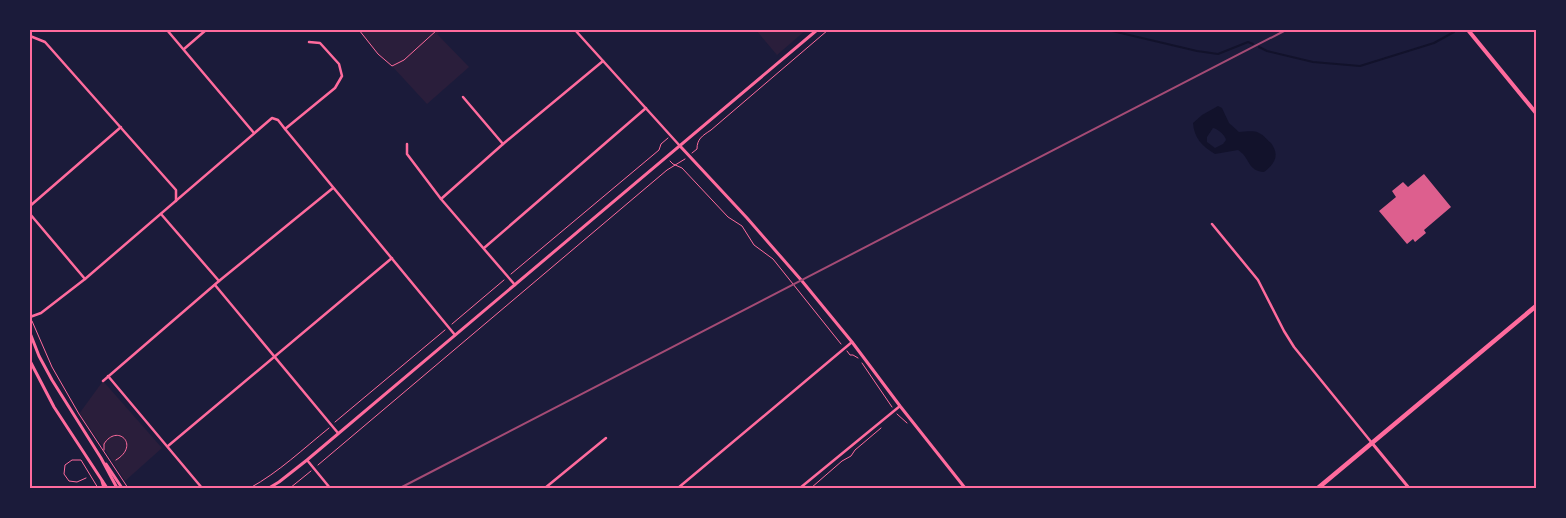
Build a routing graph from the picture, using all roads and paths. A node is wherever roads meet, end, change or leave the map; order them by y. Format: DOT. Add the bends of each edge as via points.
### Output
graph roads {
  1 [pos="166,30"];
  2 [pos="206,30"];
  3 [pos="359,30"];
  4 [pos="437,30"];
  5 [pos="576,30"];
  6 [pos="816,30"];
  7 [pos="828,30"];
  8 [pos="1468,30"];
  9 [pos="30,36"];
  10 [pos="309,42"];
  11 [pos="184,49"];
  12 [pos="603,61"];
  13 [pos="463,97"];
  14 [pos="646,108"];
  15 [pos="1536,113"];
  16 [pos="121,127"];
  17 [pos="285,129"];
  18 [pos="254,132"];
  19 [pos="665,140"];
  20 [pos="407,144"];
  21 [pos="503,144"];
  22 [pos="680,146"];
  23 [pos="696,150"];
  24 [pos="681,163"];
  25 [pos="673,164"];
  26 [pos="676,165"];
  27 [pos="333,188"];
  28 [pos="441,199"];
  29 [pos="176,201"];
  30 [pos="30,206"];
  31 [pos="30,214"];
  32 [pos="161,214"];
  33 [pos="1212,224"];
  34 [pos="484,248"];
  35 [pos="392,258"];
  36 [pos="513,273"];
  37 [pos="85,279"];
  38 [pos="505,280"];
  39 [pos="220,281"];
  40 [pos="216,285"];
  41 [pos="515,285"];
  42 [pos="1536,306"];
  43 [pos="30,317"];
  44 [pos="32,322"];
  45 [pos="454,322"];
  46 [pos="444,331"];
  47 [pos="30,332"];
  48 [pos="455,335"];
  49 [pos="852,342"];
  50 [pos="844,348"];
  51 [pos="275,356"];
  52 [pos="30,361"];
  53 [pos="108,376"];
  54 [pos="103,381"];
  55 [pos="900,406"];
  56 [pos="894,410"];
  57 [pos="893,417"];
  58 [pos="337,421"];
  59 [pos="885,424"];
  60 [pos="328,429"];
  61 [pos="338,433"];
  62 [pos="606,438"];
  63 [pos="1372,443"];
  64 [pos="168,446"];
  65 [pos="104,450"];
  66 [pos="101,458"];
  67 [pos="116,460"];
  68 [pos="307,460"];
  69 [pos="320,464"];
  70 [pos="309,472"];
  71 [pos="86,478"];
  72 [pos="98,488"];
  73 [pos="106,488"];
  74 [pos="117,488"];
  75 [pos="122,488"];
  76 [pos="128,488"];
  77 [pos="202,488"];
  78 [pos="250,488"];
  79 [pos="269,488"];
  80 [pos="290,488"];
  81 [pos="330,488"];
  82 [pos="545,488"];
  83 [pos="678,488"];
  84 [pos="800,488"];
  85 [pos="810,488"];
  86 [pos="966,488"];
  87 [pos="1318,488"];
  88 [pos="1409,488"];
  1 -- 11 [label="street"];
  2 -- 11 [label="street"];
  3 -- 4 [label="path" via="392,66 404,60"];
  5 -- 12 [label="street"];
  6 -- 22 [label="street"];
  7 -- 23 [label="path" via="702,135"];
  8 -- 15 [label="main road"];
  9 -- 16 [label="street" via="45,42"];
  10 -- 17 [label="street" via="320,44 339,64 342,76 335,88"];
  11 -- 18 [label="street"];
  12 -- 14 [label="street"];
  12 -- 21 [label="street"];
  13 -- 21 [label="street"];
  14 -- 22 [label="street"];
  14 -- 34 [label="street"];
  16 -- 29 [label="street" via="176,190"];
  16 -- 30 [label="street"];
  17 -- 18 [label="street" via="272,118"];
  17 -- 27 [label="street"];
  18 -- 29 [label="street"];
  19 -- 36 [label="path" via="660,150"];
  20 -- 28 [label="street" via="408,154"];
  21 -- 28 [label="street"];
  22 -- 41 [label="street"];
  22 -- 49 [label="street" via="802,280"];
  24 -- 26 [label="path"];
  25 -- 26 [label="path"];
  26 -- 50 [label="path" via="728,217 742,226 754,245 773,259"];
  26 -- 69 [label="path"];
  27 -- 35 [label="street"];
  27 -- 39 [label="street"];
  28 -- 34 [label="street"];
  29 -- 32 [label="street"];
  31 -- 37 [label="street"];
  32 -- 37 [label="street"];
  32 -- 39 [label="street"];
  33 -- 63 [label="street" via="1258,280 1294,347"];
  34 -- 41 [label="street"];
  35 -- 48 [label="street"];
  35 -- 51 [label="street"];
  37 -- 43 [label="street" via="41,313"];
  38 -- 45 [label="path"];
  39 -- 40 [label="street"];
  40 -- 51 [label="street"];
  40 -- 53 [label="street"];
  41 -- 48 [label="street"];
  42 -- 63 [label="main road"];
  44 -- 65 [label="path" via="52,367"];
  46 -- 58 [label="path"];
  47 -- 66 [label="street" via="52,380"];
  48 -- 61 [label="street"];
  49 -- 50 [label="street"];
  49 -- 55 [label="street"];
  50 -- 56 [label="path" via="850,355 857,356"];
  50 -- 83 [label="street"];
  51 -- 61 [label="street"];
  51 -- 64 [label="street"];
  52 -- 73 [label="street" via="54,408"];
  53 -- 54 [label="street"];
  53 -- 64 [label="street"];
  55 -- 56 [label="street"];
  55 -- 86 [label="street"];
  56 -- 57 [label="path" via="897,416"];
  56 -- 84 [label="street"];
  59 -- 85 [label="path"];
  60 -- 78 [label="path" via="285,465"];
  61 -- 68 [label="street"];
  62 -- 82 [label="street"];
  63 -- 87 [label="main road"];
  63 -- 88 [label="street"];
  64 -- 77 [label="street"];
  65 -- 67 [label="path" via="110,436 122,437 127,450"];
  65 -- 76 [label="path"];
  66 -- 74 [label="street"];
  66 -- 75 [label="street"];
  68 -- 79 [label="street"];
  68 -- 81 [label="street"];
  70 -- 80 [label="path"];
  71 -- 72 [label="path" via="69,481 64,474 65,465 72,460 81,460"];
}
